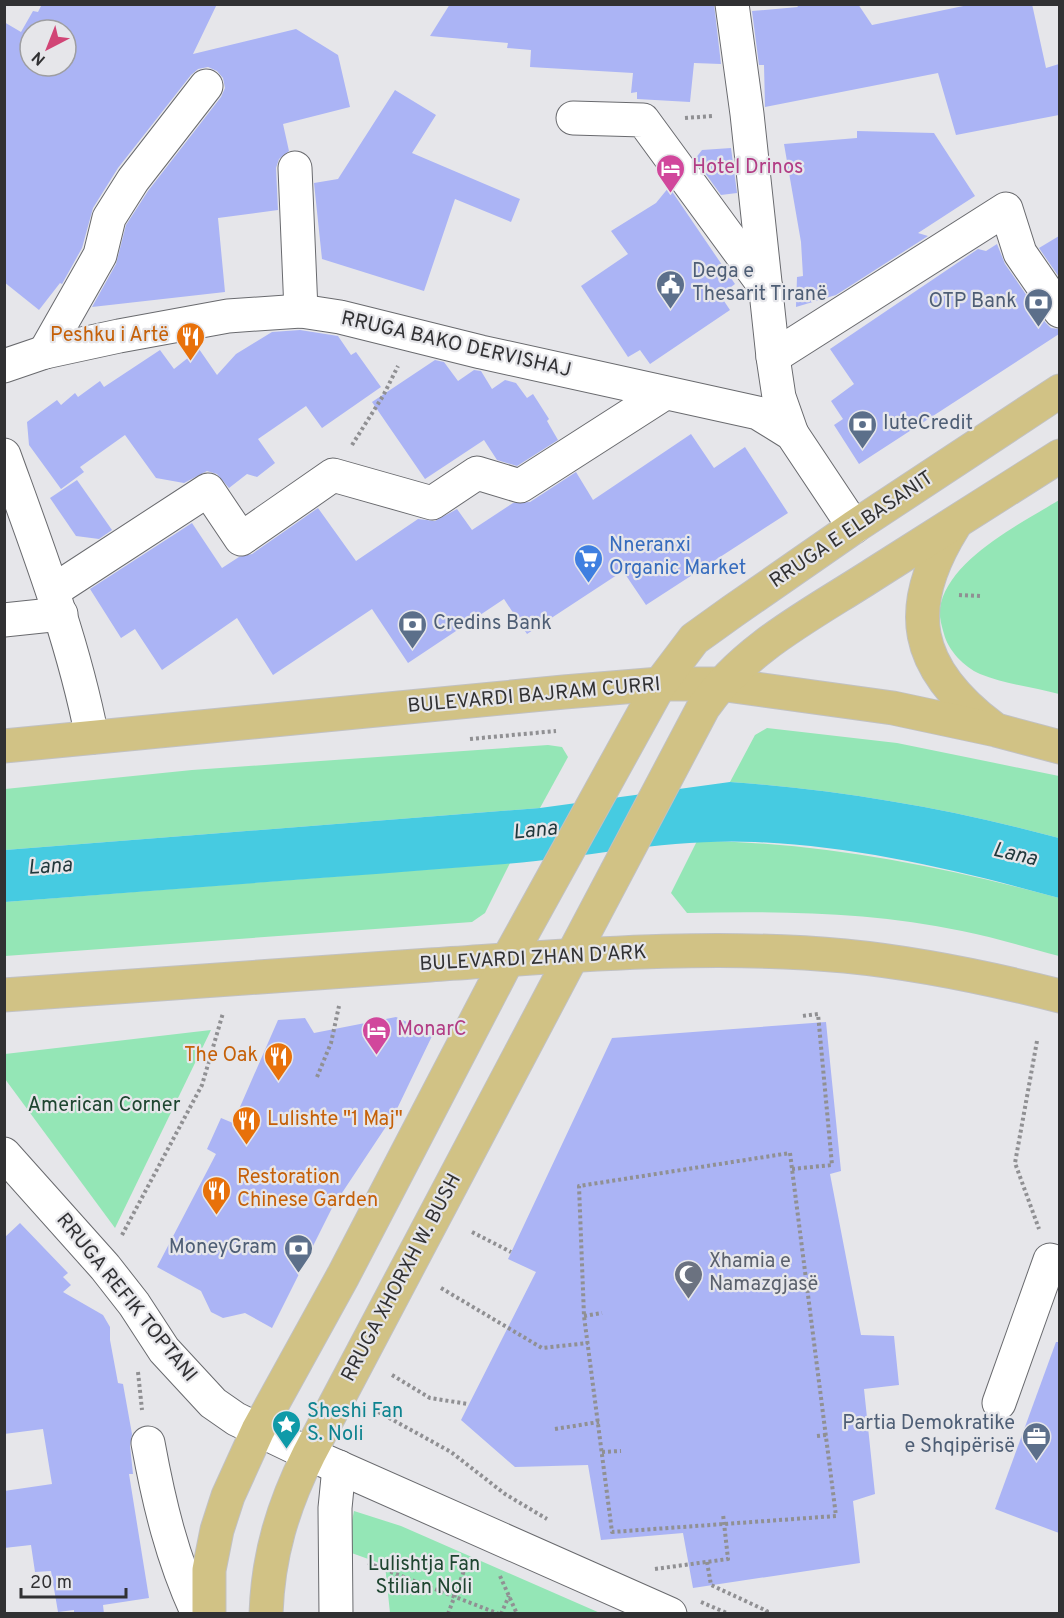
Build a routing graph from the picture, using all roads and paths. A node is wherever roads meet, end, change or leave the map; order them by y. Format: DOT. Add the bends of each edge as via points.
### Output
graph roads {
  1 [pos="732,4"];
  2 [pos="206,86"];
  3 [pos="747,114"];
  4 [pos="573,118"];
  5 [pos="643,120"];
  6 [pos="295,168"];
  7 [pos="767,289"];
  8 [pos="301,311"];
  9 [pos="1059,311"];
  10 [pos="412,336"];
  11 [pos="45,352"];
  12 [pos="773,357"];
  13 [pos="4,366"];
  14 [pos="1059,392"];
  15 [pos="665,393"];
  16 [pos="792,434"];
  17 [pos="4,455"];
  18 [pos="1059,456"];
  19 [pos="333,475"];
  20 [pos="956,523"];
  21 [pos="854,527"];
  22 [pos="57,602"];
  23 [pos="4,620"];
  24 [pos="660,684"];
  25 [pos="719,684"];
  26 [pos="996,730"];
  27 [pos="92,737"];
  28 [pos="4,746"];
  29 [pos="1059,747"];
  30 [pos="573,955"];
  31 [pos="508,959"];
  32 [pos="4,995"];
  33 [pos="1059,996"];
  34 [pos="340,1002"];
  35 [pos="225,1005"];
  36 [pos="802,1016"];
  37 [pos="1037,1041"];
  38 [pos="317,1077"];
  39 [pos="4,1154"];
  40 [pos="792,1169"];
  41 [pos="472,1232"];
  42 [pos="512,1252"];
  43 [pos="1055,1262"];
  44 [pos="105,1267"];
  45 [pos="441,1288"];
  46 [pos="808,1289"];
  47 [pos="800,1290"];
  48 [pos="602,1313"];
  49 [pos="584,1316"];
  50 [pos="588,1343"];
  51 [pos="392,1375"];
  52 [pos="999,1403"];
  53 [pos="468,1404"];
  54 [pos="373,1409"];
  55 [pos="599,1422"];
  56 [pos="555,1429"];
  57 [pos="258,1430"];
  58 [pos="826,1435"];
  59 [pos="817,1436"];
  60 [pos="148,1443"];
  61 [pos="621,1450"];
  62 [pos="602,1452"];
  63 [pos="309,1454"];
  64 [pos="339,1467"];
  65 [pos="723,1514"];
  66 [pos="556,1524"];
  67 [pos="724,1524"];
  68 [pos="479,1528"];
  69 [pos="336,1551"];
  70 [pos="707,1562"];
  71 [pos="649,1570"];
  72 [pos="456,1596"];
  73 [pos="509,1596"];
  74 [pos="684,1607"];
  75 [pos="198,1614"];
  76 [pos="209,1614"];
  77 [pos="266,1614"];
  78 [pos="336,1614"];
  79 [pos="448,1614"];
  80 [pos="500,1614"];
  81 [pos="729,1614"];
  82 [pos="766,1614"];
  1 -- 3 [label="street"];
  2 -- 11 [label="street" via="133,180 109,218 100,255"];
  3 -- 5 [label="path"];
  3 -- 7 [label="street"];
  4 -- 5 [label="street"];
  5 -- 7 [label="street"];
  6 -- 8 [label="street"];
  7 -- 12 [label="street"];
  8 -- 10 [label="street, RRUGA BAKO DERVISHAJ"];
  8 -- 11 [label="street, RRUGA BAKO DERVISHAJ" via="228,316"];
  9 -- 12 [label="street" via="1020,253 1006,210"];
  10 -- 15 [label="street, RRUGA BAKO DERVISHAJ"];
  10 -- 19 [label="path" via="383,396"];
  11 -- 13 [label="street, RRUGA BAKO DERVISHAJ"];
  12 -- 16 [label="street" via="779,398"];
  14 -- 21 [label="main road, RRUGA E ELBASANIT"];
  15 -- 16 [label="street, RRUGA BAKO DERVISHAJ" via="746,409 771,419"];
  15 -- 19 [label="street" via="520,486 477,473 432,503"];
  16 -- 21 [label="street, RRUGA BAKO DERVISHAJ"];
  17 -- 22 [label="street"];
  18 -- 20 [label="main road"];
  19 -- 22 [label="street" via="241,539 208,490"];
  20 -- 25 [label="main road" via="753,653"];
  20 -- 26 [label="main road" via="927,577 922,606 924,636 933,664 949,690"];
  21 -- 24 [label="main road, RRUGA E ELBASANIT" via="694,639"];
  22 -- 23 [label="street"];
  22 -- 27 [label="street" via="79,671"];
  24 -- 25 [label="main road, BULEVARDI BAJRAM CURRI"];
  24 -- 27 [label="main road, BULEVARDI BAJRAM CURRI"];
  24 -- 31 [label="main road, RRUGA E ELBASANIT"];
  25 -- 26 [label="main road, BULEVARDI BAJRAM CURRI" via="882,706"];
  25 -- 30 [label="main road, RRUGA XHORXH W. BUSH"];
  26 -- 29 [label="main road, BULEVARDI BAJRAM CURRI"];
  27 -- 28 [label="main road, BULEVARDI BAJRAM CURRI"];
  30 -- 31 [label="main road, BULEVARDI ZHAN D'ARK"];
  30 -- 33 [label="main road, BULEVARDI ZHAN D'ARK" via="738,952 844,956 946,970"];
  30 -- 63 [label="main road, RRUGA XHORXH W. BUSH"];
  31 -- 32 [label="main road, BULEVARDI ZHAN D'ARK"];
  31 -- 57 [label="main road"];
  34 -- 38 [label="path" via="331,1043"];
  35 -- 44 [label="path" via="202,1085"];
  36 -- 40 [label="path" via="818,1014 832,1165"];
  37 -- 43 [label="path" via="1015,1163"];
  39 -- 44 [label="street, RRUGA REFIK TOPTANI"];
  40 -- 46 [label="path"];
  40 -- 49 [label="path" via="790,1154 579,1186"];
  41 -- 42 [label="path"];
  43 -- 52 [label="street"];
  44 -- 57 [label="street, RRUGA REFIK TOPTANI" via="164,1350 193,1382 213,1403"];
  45 -- 50 [label="path" via="542,1348"];
  46 -- 47 [label="path"];
  46 -- 58 [label="path"];
  48 -- 49 [label="path"];
  49 -- 50 [label="path"];
  50 -- 55 [label="path"];
  51 -- 53 [label="path" via="430,1398"];
  54 -- 66 [label="path" via="451,1452 505,1494"];
  55 -- 56 [label="path"];
  55 -- 62 [label="path"];
  57 -- 63 [label="street, RRUGA REFIK TOPTANI"];
  57 -- 76 [label="main road" via="217,1530 209,1570"];
  58 -- 59 [label="path"];
  58 -- 67 [label="path" via="836,1516"];
  60 -- 75 [label="street" via="159,1504 178,1572"];
  61 -- 62 [label="path"];
  62 -- 67 [label="path" via="612,1532"];
  63 -- 64 [label="street, RRUGA REFIK TOPTANI"];
  63 -- 77 [label="main road, RRUGA XHORXH W. BUSH" via="276,1533"];
  64 -- 68 [label="street, RRUGA REFIK TOPTANI"];
  64 -- 69 [label="street"];
  65 -- 67 [label="path"];
  67 -- 70 [label="path" via="729,1559"];
  68 -- 72 [label="path"];
  68 -- 74 [label="street, RRUGA REFIK TOPTANI"];
  69 -- 72 [label="path"];
  69 -- 78 [label="street"];
  70 -- 71 [label="path"];
  70 -- 82 [label="path" via="711,1585 767,1611"];
  72 -- 79 [label="path"];
  72 -- 80 [label="path"];
  73 -- 80 [label="path"];
  74 -- 81 [label="path"];
}
